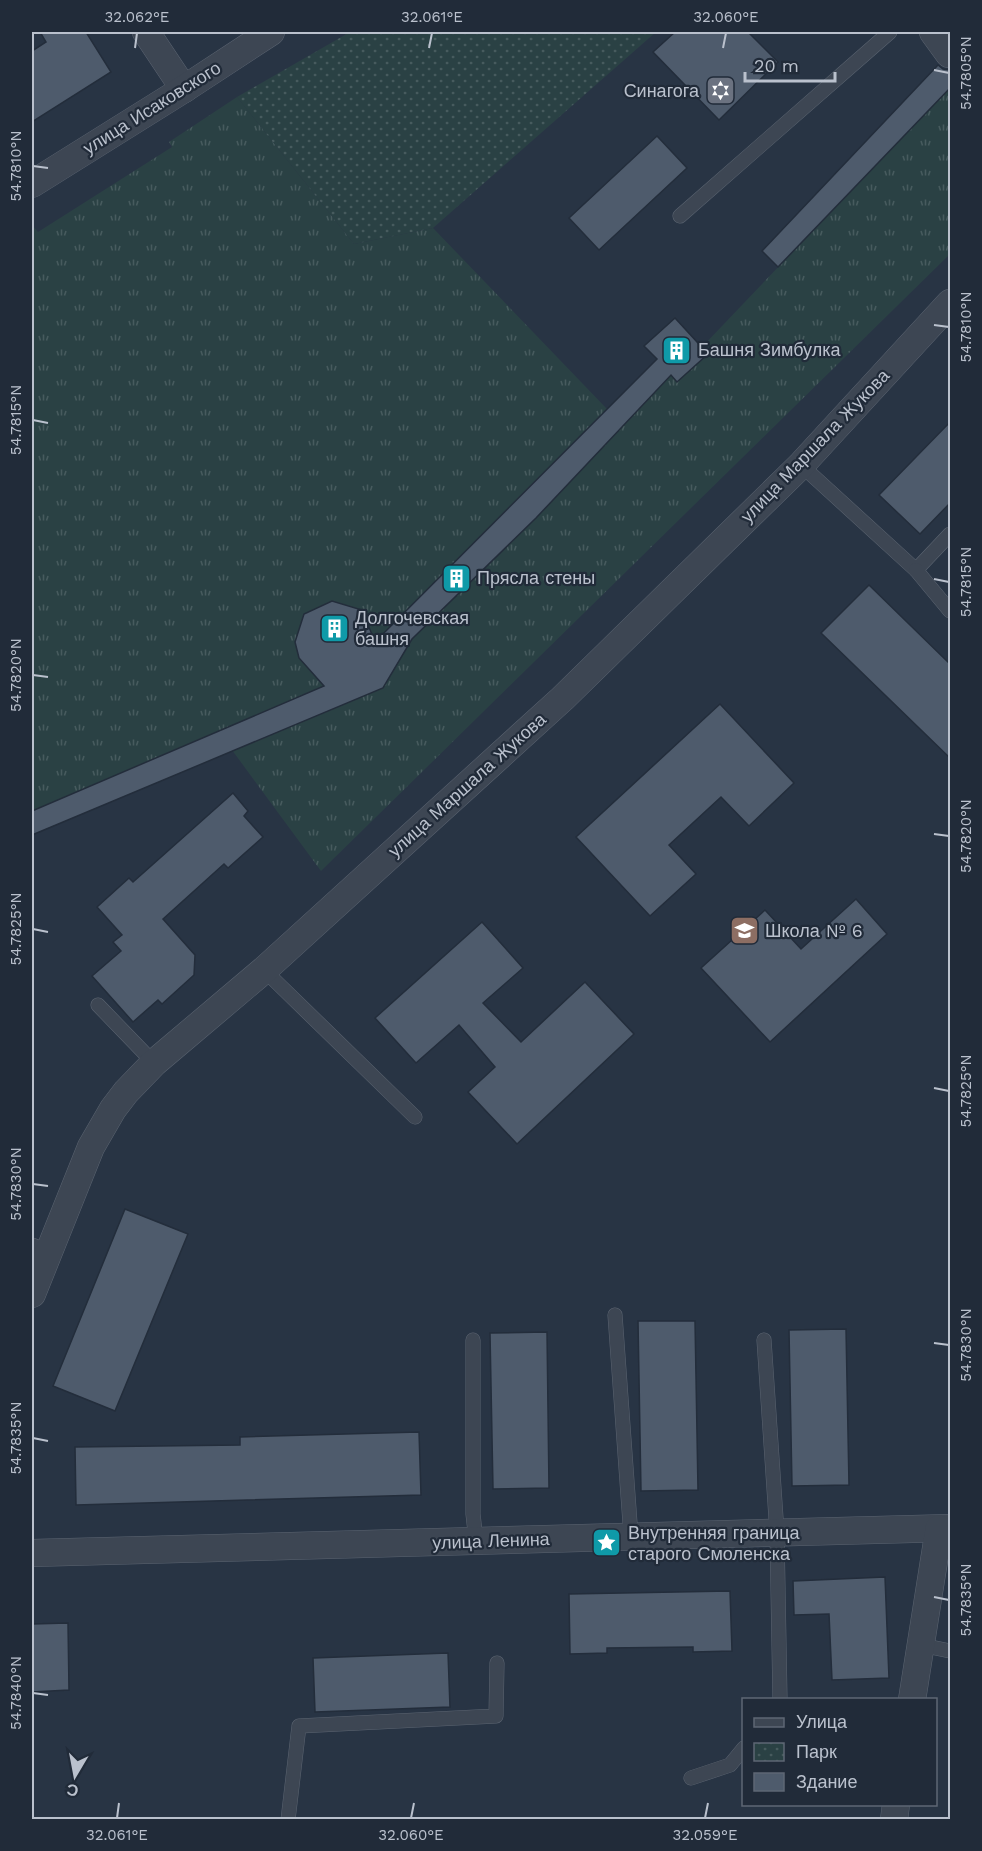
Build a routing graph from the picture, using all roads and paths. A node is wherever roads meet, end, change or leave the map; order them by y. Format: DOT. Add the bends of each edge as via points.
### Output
graph roads {
  1 [pos="146,32"];
  2 [pos="272,32"];
  3 [pos="890,32"];
  4 [pos="933,32"];
  5 [pos="950,54"];
  6 [pos="184,89"];
  7 [pos="32,184"];
  8 [pos="680,216"];
  9 [pos="951,303"];
  10 [pos="801,465"];
  11 [pos="951,534"];
  12 [pos="916,570"];
  13 [pos="951,611"];
  14 [pos="264,970"];
  15 [pos="98,1005"];
  16 [pos="154,1063"];
  17 [pos="415,1117"];
  18 [pos="40,1248"];
  19 [pos="32,1294"];
  20 [pos="615,1315"];
  21 [pos="473,1340"];
  22 [pos="764,1340"];
  23 [pos="945,1528"];
  24 [pos="777,1533"];
  25 [pos="631,1537"];
  26 [pos="476,1541"];
  27 [pos="32,1553"];
  28 [pos="921,1645"];
  29 [pos="951,1651"];
  30 [pos="497,1663"];
  31 [pos="780,1698"];
  32 [pos="912,1698"];
  33 [pos="742,1750"];
  34 [pos="691,1778"];
  35 [pos="288,1820"];
  1 -- 6 [label="street"];
  2 -- 6 [label="street, улица Исаковского"];
  3 -- 8 [label="lane"];
  4 -- 5 [label="street"];
  6 -- 7 [label="street, улица Исаковского"];
  9 -- 10 [label="street, улица Маршала Жукова"];
  10 -- 12 [label="lane"];
  10 -- 14 [label="street, улица Маршала Жукова" via="563,698"];
  11 -- 12 [label="lane"];
  12 -- 13 [label="lane"];
  14 -- 16 [label="street, улица Маршала Жукова"];
  14 -- 17 [label="lane"];
  15 -- 16 [label="lane"];
  16 -- 18 [label="street, улица Маршала Жукова" via="126,1092 101,1128"];
  18 -- 19 [label="street, улица Маршала Жукова"];
  20 -- 25 [label="lane"];
  21 -- 26 [label="lane"];
  22 -- 24 [label="lane"];
  23 -- 24 [label="street, улица Ленина"];
  23 -- 28 [label="street"];
  24 -- 25 [label="street, улица Ленина"];
  24 -- 31 [label="lane"];
  25 -- 26 [label="street, улица Ленина"];
  26 -- 27 [label="street, улица Ленина"];
  28 -- 29 [label="lane"];
  28 -- 32 [label="street"];
  30 -- 35 [label="lane" via="496,1716 299,1726"];
  33 -- 34 [label="lane" via="730,1765"];
}
